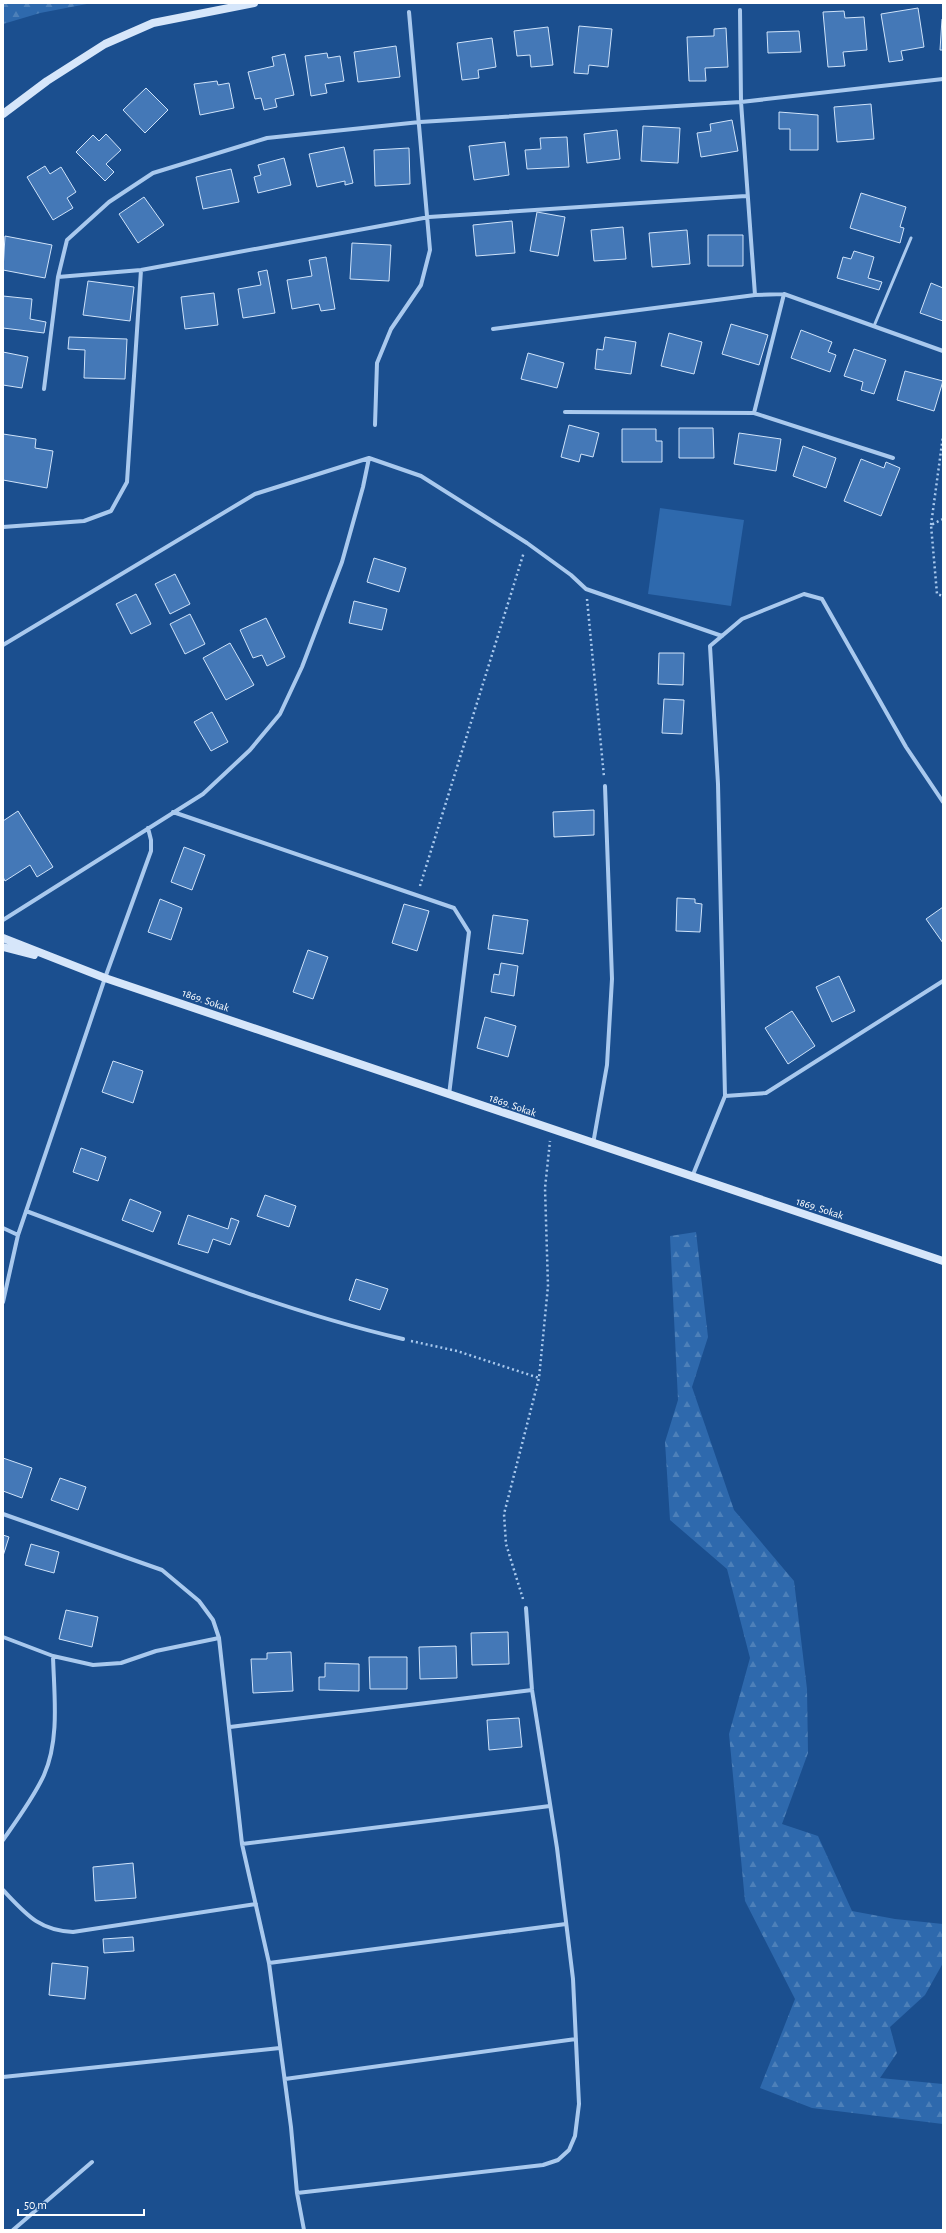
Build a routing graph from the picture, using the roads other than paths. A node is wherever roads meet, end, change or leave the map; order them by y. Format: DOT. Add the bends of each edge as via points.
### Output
graph roads {
  1 [pos="254,3"];
  2 [pos="740,10"];
  3 [pos="409,12"];
  4 [pos="943,79"];
  5 [pos="741,102"];
  6 [pos="3,114"];
  7 [pos="420,122"];
  8 [pos="746,196"];
  9 [pos="429,217"];
  10 [pos="911,238"];
  11 [pos="141,270"];
  12 [pos="58,278"];
  13 [pos="784,294"];
  14 [pos="755,295"];
  15 [pos="874,326"];
  16 [pos="493,328"];
  17 [pos="943,351"];
  18 [pos="44,389"];
  19 [pos="565,412"];
  20 [pos="754,413"];
  21 [pos="375,425"];
  22 [pos="368,458"];
  23 [pos="893,458"];
  24 [pos="3,527"];
  25 [pos="722,636"];
  26 [pos="3,645"];
  27 [pos="605,786"];
  28 [pos="943,802"];
  29 [pos="173,812"];
  30 [pos="148,828"];
  31 [pos="3,920"];
  32 [pos="3,938"];
  33 [pos="3,947"];
  34 [pos="77,968"];
  35 [pos="105,978"];
  36 [pos="943,981"];
  37 [pos="449,1095"];
  38 [pos="725,1096"];
  39 [pos="593,1144"];
  40 [pos="692,1177"];
  41 [pos="26,1211"];
  42 [pos="3,1228"];
  43 [pos="18,1235"];
  44 [pos="943,1261"];
  45 [pos="3,1302"];
  46 [pos="403,1339"];
  47 [pos="3,1514"];
  48 [pos="526,1608"];
  49 [pos="3,1638"];
  50 [pos="219,1638"];
  51 [pos="53,1656"];
  52 [pos="532,1690"];
  53 [pos="230,1727"];
  54 [pos="550,1806"];
  55 [pos="3,1840"];
  56 [pos="242,1844"];
  57 [pos="3,1890"];
  58 [pos="256,1904"];
  59 [pos="566,1924"];
  60 [pos="269,1963"];
  61 [pos="576,2039"];
  62 [pos="280,2048"];
  63 [pos="3,2077"];
  64 [pos="285,2079"];
  65 [pos="92,2162"];
  66 [pos="297,2193"];
  67 [pos="13,2230"];
  68 [pos="304,2230"];
  1 -- 6 [label="main road" via="153,23 105,44 47,81"];
  2 -- 5 [label="street"];
  3 -- 7 [label="street"];
  4 -- 5 [label="street"];
  5 -- 7 [label="street"];
  5 -- 8 [label="street"];
  7 -- 9 [label="street"];
  7 -- 12 [label="street" via="267,138 153,174 109,202 67,240"];
  8 -- 9 [label="street"];
  8 -- 14 [label="street"];
  9 -- 11 [label="street"];
  9 -- 21 [label="street" via="430,250 421,285 390,329 377,363"];
  10 -- 15 [label="lane"];
  11 -- 12 [label="street"];
  11 -- 24 [label="street" via="127,482 124,488 111,511 84,521"];
  12 -- 18 [label="street"];
  13 -- 14 [label="street"];
  13 -- 15 [label="street"];
  13 -- 20 [label="street"];
  14 -- 16 [label="street"];
  15 -- 17 [label="street"];
  19 -- 20 [label="street"];
  20 -- 23 [label="street"];
  22 -- 25 [label="street" via="421,476 527,543 586,589"];
  22 -- 26 [label="street" via="255,494"];
  22 -- 29 [label="street" via="363,487 342,562 302,667 280,714 250,750 203,794"];
  25 -- 28 [label="street" via="742,619 804,594 822,599 906,747"];
  25 -- 38 [label="street" via="710,646 718,784"];
  27 -- 39 [label="street" via="612,979 607,1064"];
  29 -- 30 [label="street"];
  29 -- 37 [label="street" via="454,908 469,932"];
  30 -- 31 [label="street"];
  30 -- 35 [label="street" via="150,851"];
  32 -- 34 [label="main road, 1869. Sokak"];
  33 -- 34 [label="main road, 1869. Sokak"];
  34 -- 35 [label="main road, 1869. Sokak"];
  35 -- 37 [label="main road, 1869. Sokak"];
  35 -- 41 [label="street"];
  36 -- 38 [label="street" via="766,1093"];
  37 -- 39 [label="main road, 1869. Sokak"];
  38 -- 40 [label="street"];
  39 -- 40 [label="main road, 1869. Sokak"];
  40 -- 44 [label="main road, 1869. Sokak"];
  41 -- 43 [label="street"];
  41 -- 46 [label="street" via="346,1326"];
  42 -- 43 [label="street"];
  43 -- 45 [label="street"];
  47 -- 50 [label="street" via="162,1570 199,1601 213,1620"];
  48 -- 52 [label="street"];
  49 -- 51 [label="street"];
  50 -- 51 [label="street" via="156,1651 121,1663 93,1665"];
  50 -- 53 [label="street"];
  51 -- 55 [label="street" via="54,1727 48,1762 44,1775"];
  52 -- 53 [label="street"];
  52 -- 54 [label="street"];
  53 -- 56 [label="street"];
  54 -- 56 [label="street"];
  54 -- 59 [label="street"];
  56 -- 58 [label="street"];
  57 -- 58 [label="street" via="34,1921 51,1929 73,1932"];
  58 -- 60 [label="street"];
  59 -- 60 [label="street"];
  59 -- 61 [label="street" via="574,1978"];
  60 -- 62 [label="street"];
  61 -- 64 [label="street"];
  61 -- 66 [label="street" via="579,2104 575,2136 569,2150 558,2160 543,2165"];
  62 -- 63 [label="street"];
  62 -- 64 [label="street"];
  64 -- 66 [label="street"];
  65 -- 67 [label="street"];
  66 -- 68 [label="street"];
}
